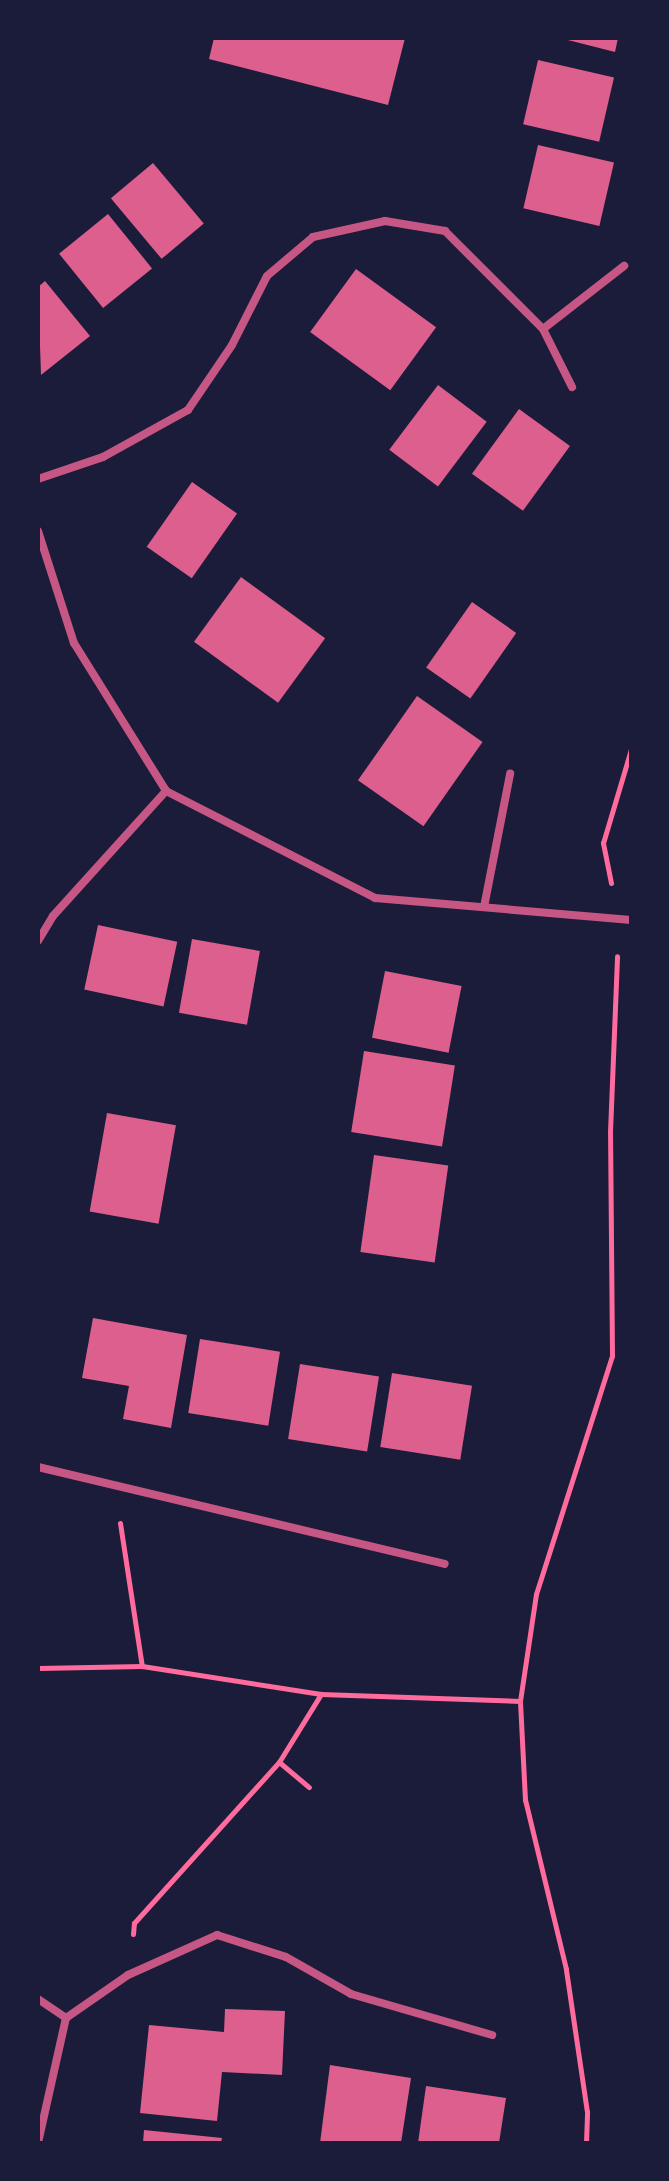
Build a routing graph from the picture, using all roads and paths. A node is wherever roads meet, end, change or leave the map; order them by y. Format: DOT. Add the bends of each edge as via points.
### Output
graph roads {
  1 [pos="624,266"];
  2 [pos="543,329"];
  3 [pos="572,387"];
  4 [pos="38,479"];
  5 [pos="38,531"];
  6 [pos="631,749"];
  7 [pos="510,774"];
  8 [pos="166,791"];
  9 [pos="484,907"];
  10 [pos="618,920"];
  11 [pos="631,920"];
  12 [pos="38,941"];
  13 [pos="38,1467"];
  14 [pos="115,1486"];
  15 [pos="445,1564"];
  16 [pos="142,1666"];
  17 [pos="38,1668"];
  18 [pos="321,1694"];
  19 [pos="520,1701"];
  20 [pos="279,1762"];
  21 [pos="309,1787"];
  22 [pos="128,1975"];
  23 [pos="38,1999"];
  24 [pos="66,2018"];
  25 [pos="492,2035"];
  26 [pos="38,2143"];
  27 [pos="586,2143"];
  1 -- 2 [label="street"];
  2 -- 3 [label="street"];
  2 -- 4 [label="street" via="445,231 385,221 313,237 267,276 232,345 188,410 103,457"];
  5 -- 8 [label="street" via="74,643"];
  6 -- 10 [label="path" via="603,843"];
  7 -- 9 [label="street"];
  8 -- 9 [label="street" via="375,898"];
  8 -- 12 [label="street" via="53,916"];
  9 -- 10 [label="street"];
  10 -- 11 [label="street"];
  10 -- 19 [label="path" via="610,1132 612,1356 536,1594"];
  13 -- 14 [label="street"];
  14 -- 15 [label="street"];
  14 -- 16 [label="path"];
  16 -- 17 [label="path"];
  16 -- 18 [label="path"];
  18 -- 19 [label="path"];
  18 -- 20 [label="path"];
  19 -- 27 [label="path" via="525,1800 566,1969 587,2112"];
  20 -- 21 [label="path"];
  20 -- 22 [label="path" via="134,1923"];
  22 -- 24 [label="street"];
  22 -- 25 [label="street" via="217,1935 286,1957 351,1994"];
  23 -- 24 [label="street"];
  24 -- 26 [label="street"];
}
